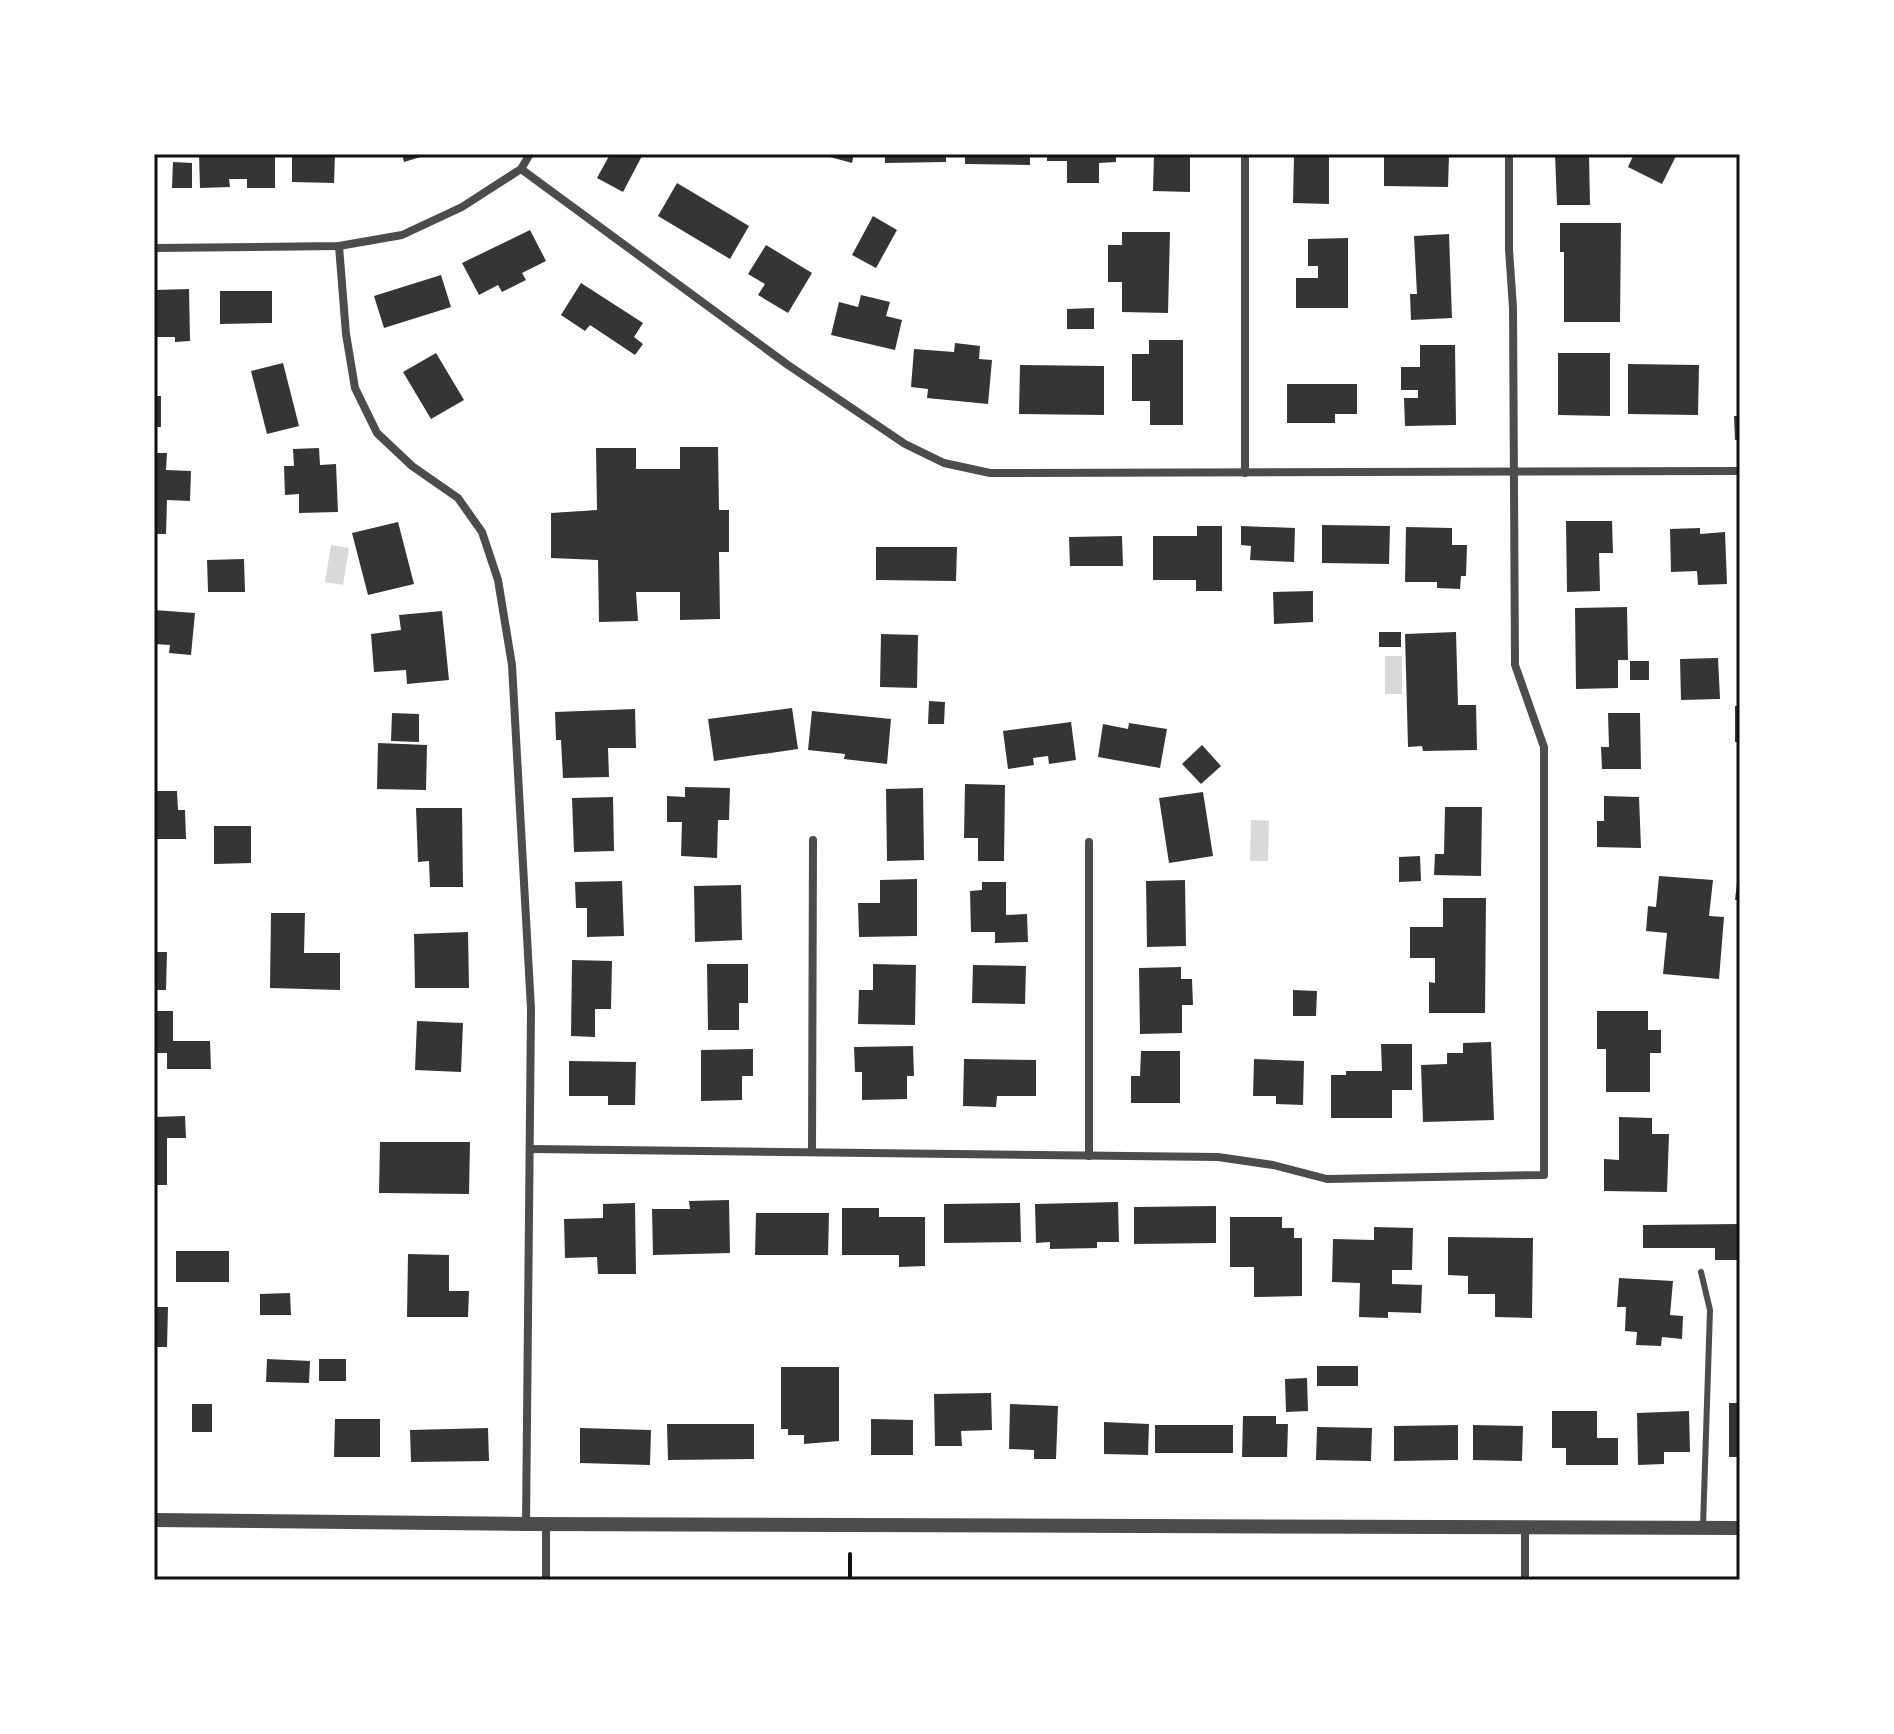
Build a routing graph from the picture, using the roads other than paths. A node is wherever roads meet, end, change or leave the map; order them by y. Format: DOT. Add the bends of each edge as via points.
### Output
graph roads {
  1 [pos="530,154"];
  2 [pos="1245,154"];
  3 [pos="1509,154"];
  4 [pos="521,169"];
  5 [pos="339,246"];
  6 [pos="154,248"];
  7 [pos="1740,471"];
  8 [pos="1245,473"];
  9 [pos="1514,473"];
  10 [pos="813,840"];
  11 [pos="1089,842"];
  12 [pos="531,1149"];
  13 [pos="812,1152"];
  14 [pos="1089,1156"];
  15 [pos="1701,1272"];
  16 [pos="154,1520"];
  17 [pos="526,1524"];
  18 [pos="546,1524"];
  19 [pos="1525,1527"];
  20 [pos="1703,1527"];
  21 [pos="1740,1528"];
  22 [pos="546,1580"];
  23 [pos="1525,1580"];
  1 -- 4 [label="street"];
  2 -- 8 [label="street"];
  3 -- 9 [label="street"];
  4 -- 5 [label="street" via="462,207 402,235"];
  4 -- 8 [label="street" via="788,365 905,444 944,463 990,473"];
  5 -- 6 [label="street"];
  5 -- 12 [label="street" via="355,388 377,433 458,498 482,532 498,580 512,665 531,1009"];
  7 -- 9 [label="street"];
  8 -- 9 [label="street"];
  9 -- 14 [label="street" via="1515,665 1544,747 1544,1175 1327,1179 1218,1157"];
  10 -- 13 [label="street"];
  11 -- 14 [label="street"];
  12 -- 13 [label="street"];
  12 -- 17 [label="street"];
  13 -- 14 [label="street"];
  15 -- 20 [label="lane" via="1710,1310"];
  16 -- 17 [label="street"];
  17 -- 18 [label="street"];
  18 -- 19 [label="street"];
  18 -- 22 [label="street"];
  19 -- 20 [label="street"];
  19 -- 23 [label="street"];
  20 -- 21 [label="street"];
}
